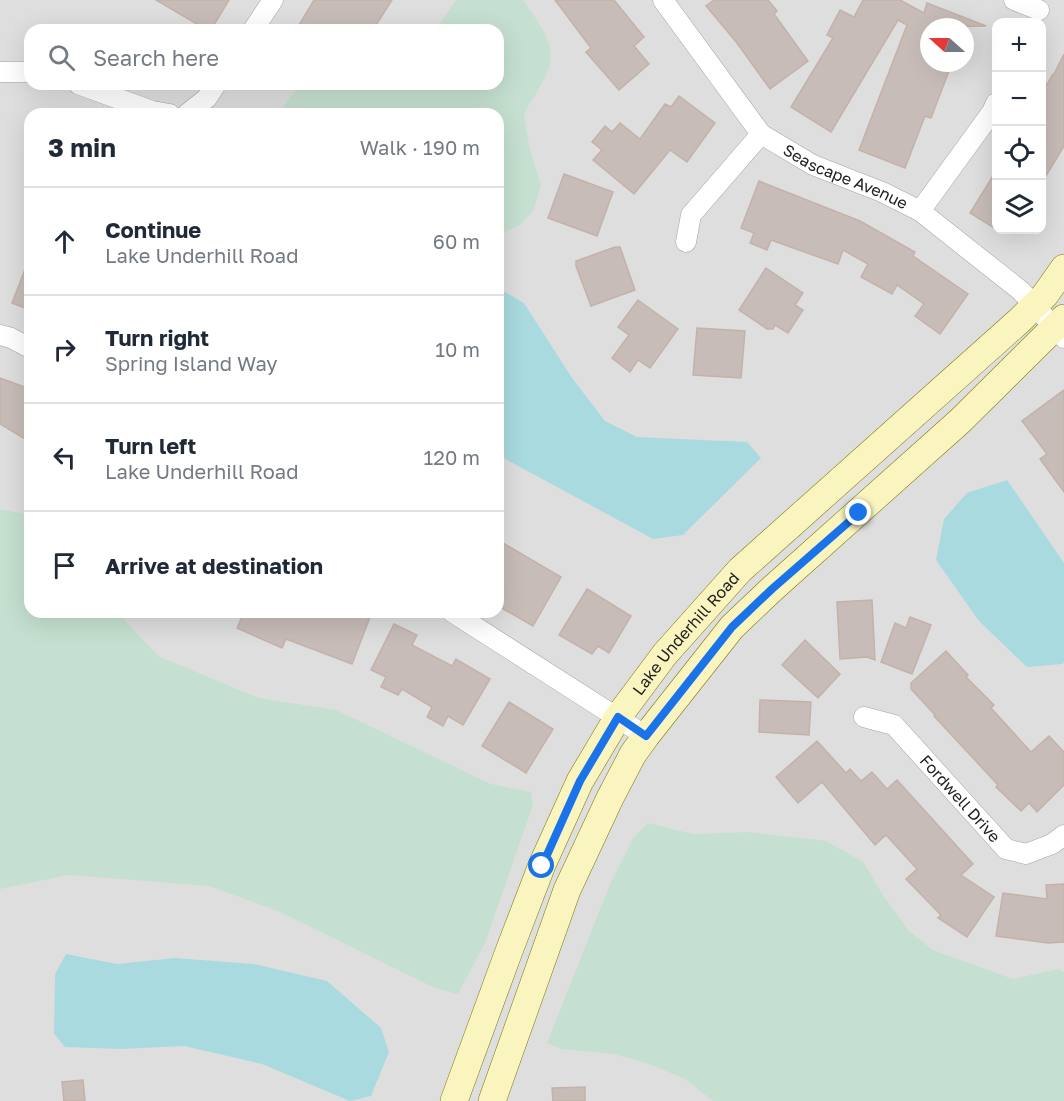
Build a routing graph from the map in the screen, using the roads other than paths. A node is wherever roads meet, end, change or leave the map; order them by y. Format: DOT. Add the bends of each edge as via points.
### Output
graph roads {
  1 [pos="273,0"];
  2 [pos="663,0"];
  3 [pos="1014,0"];
  4 [pos="1038,11"];
  5 [pos="257,24"];
  6 [pos="0,72"];
  7 [pos="24,72"];
  8 [pos="94,90"];
  9 [pos="212,90"];
  10 [pos="144,108"];
  11 [pos="194,108"];
  12 [pos="992,112"];
  13 [pos="761,134"];
  14 [pos="920,211"];
  15 [pos="687,242"];
  16 [pos="1064,268"];
  17 [pos="1034,306"];
  18 [pos="1061,328"];
  19 [pos="0,335"];
  20 [pos="24,345"];
  21 [pos="461,618"];
  22 [pos="618,717"];
  23 [pos="864,717"];
  24 [pos="646,736"];
  25 [pos="1064,835"];
  26 [pos="454,1101"];
  27 [pos="492,1101"];
  1 -- 5 [label="street"];
  2 -- 13 [label="street, Seascape Avenue"];
  3 -- 4 [label="street"];
  6 -- 7 [label="street"];
  8 -- 10 [label="street"];
  9 -- 11 [label="street"];
  12 -- 14 [label="street"];
  13 -- 14 [label="street, Seascape Avenue" via="813,165"];
  13 -- 15 [label="street" via="691,215"];
  14 -- 17 [label="street, Seascape Avenue" via="1021,291"];
  16 -- 17 [label="street, Lake Underhill Road"];
  17 -- 18 [label="street, Seascape Avenue"];
  17 -- 22 [label="street, Lake Underhill Road" via="740,570 665,654"];
  18 -- 24 [label="street, Lake Underhill Road" via="732,627"];
  19 -- 20 [label="street"];
  21 -- 22 [label="street"];
  22 -- 24 [label="street"];
  22 -- 26 [label="street, Lake Underhill Road" via="580,781 542,866"];
  23 -- 25 [label="street, Fordwell Drive" via="894,725 1006,849 1026,854"];
  24 -- 27 [label="street, Lake Underhill Road" via="615,789 567,890"];
}
